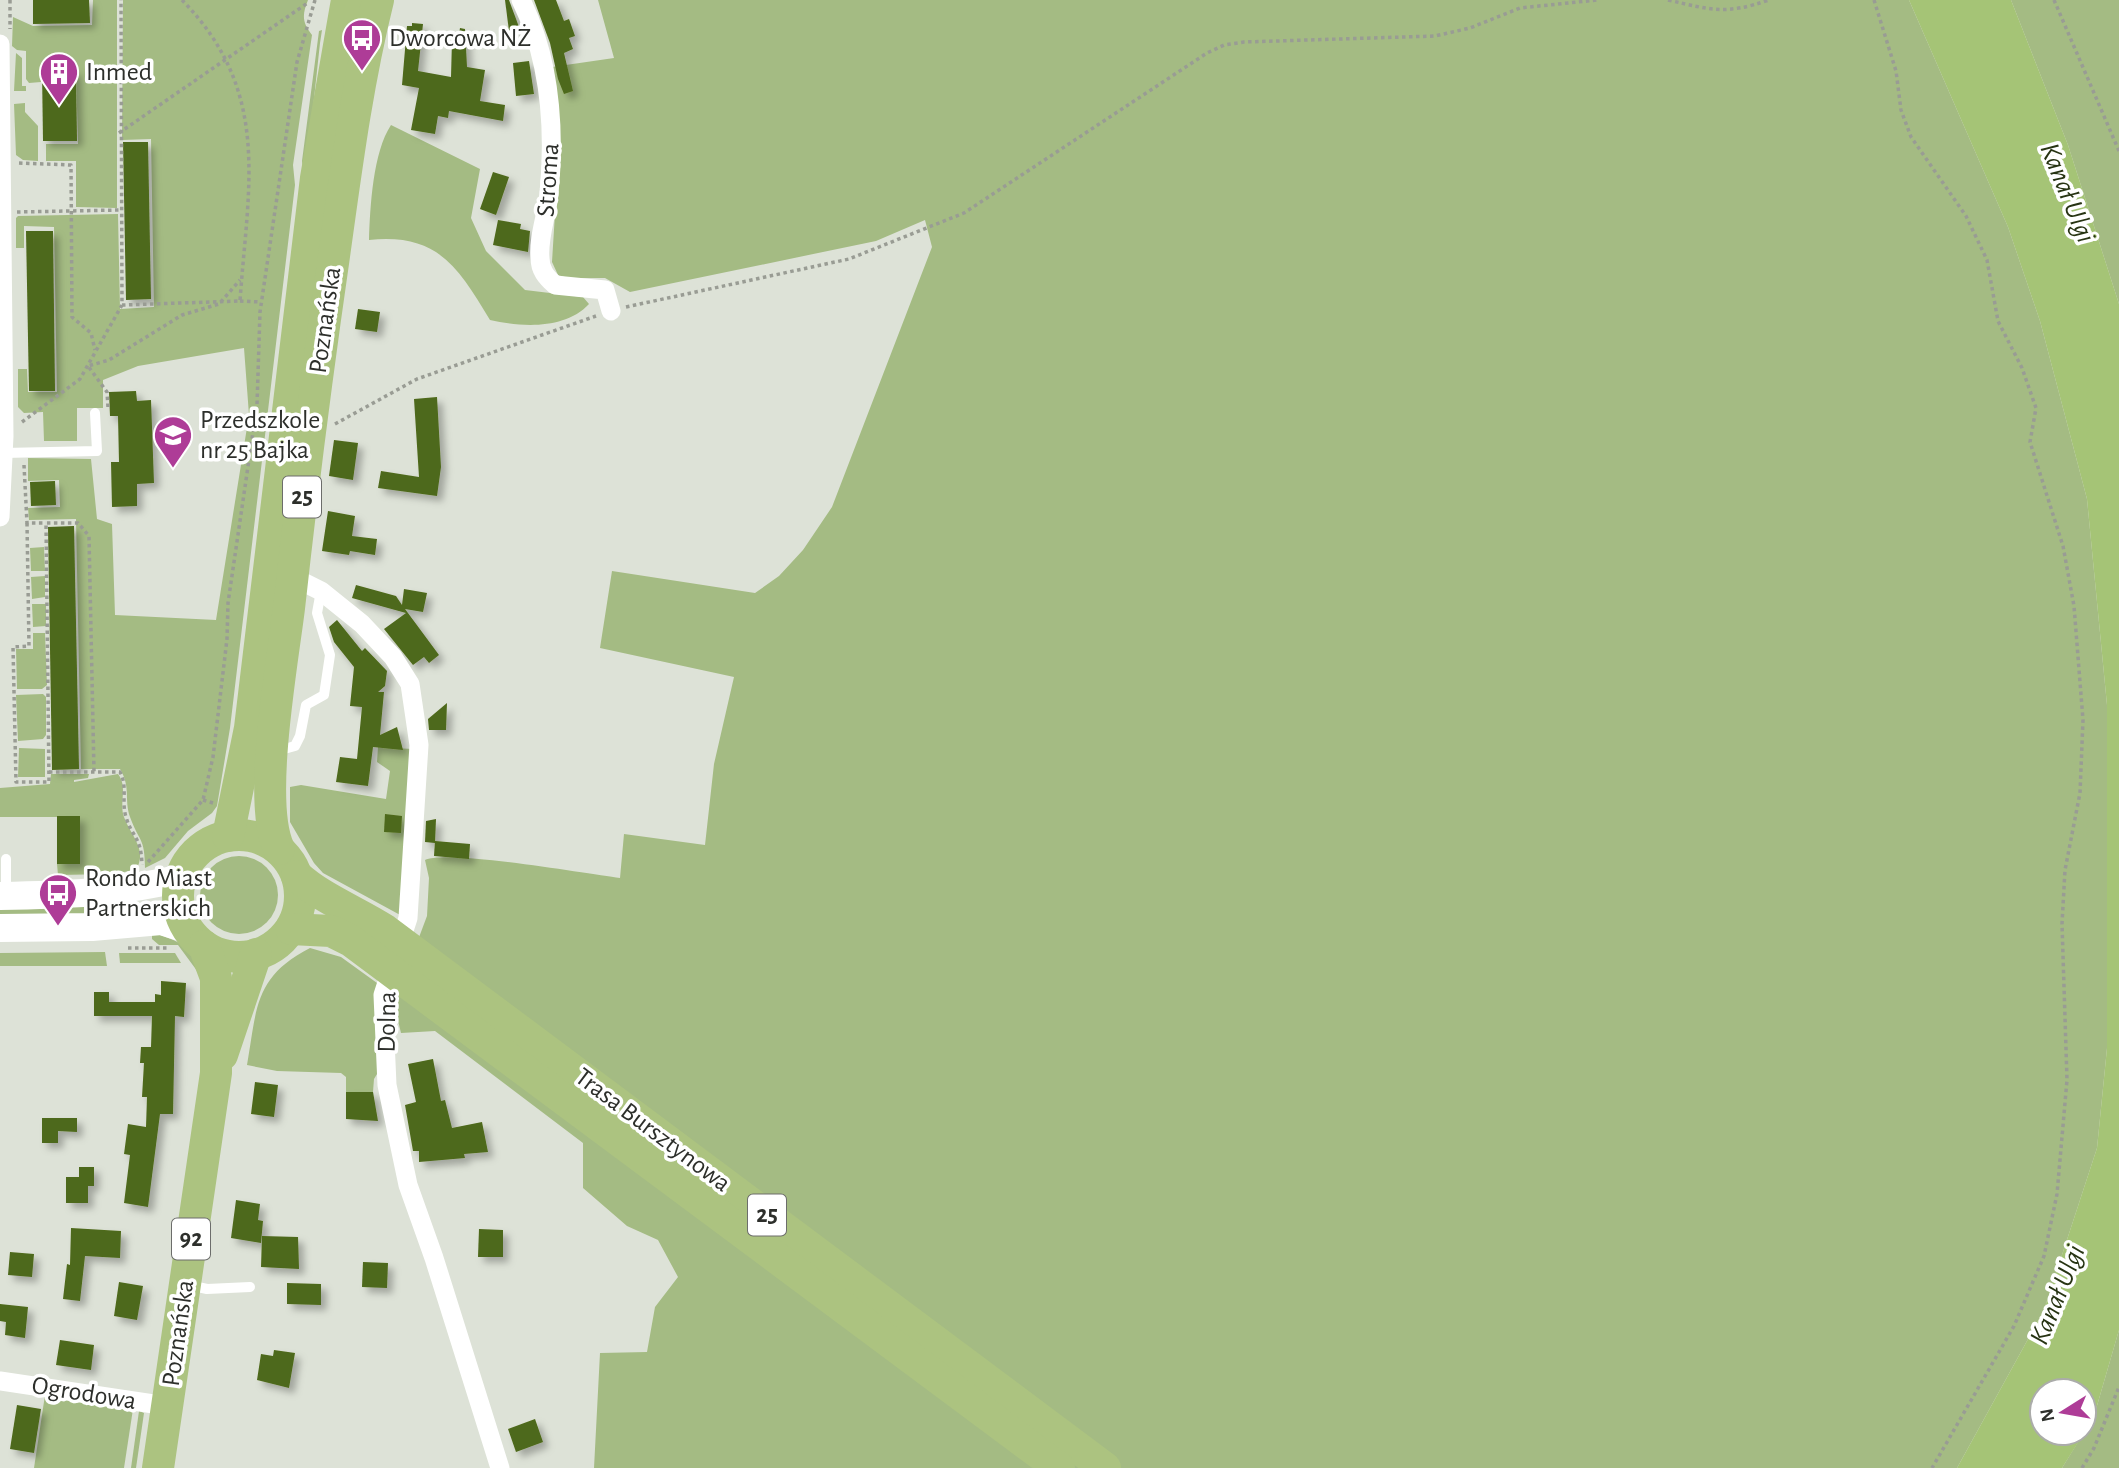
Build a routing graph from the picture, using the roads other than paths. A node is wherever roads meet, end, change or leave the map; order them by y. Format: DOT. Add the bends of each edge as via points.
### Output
graph roads {
  1 [pos="347,0"];
  2 [pos="378,0"];
  3 [pos="521,0"];
  4 [pos="5,43"];
  5 [pos="0,94"];
  6 [pos="339,116"];
  7 [pos="611,311"];
  8 [pos="95,413"];
  9 [pos="3,453"];
  10 [pos="0,517"];
  11 [pos="292,577"];
  12 [pos="321,591"];
  13 [pos="273,752"];
  14 [pos="228,836"];
  15 [pos="279,849"];
  16 [pos="6,859"];
  17 [pos="297,876"];
  18 [pos="181,878"];
  19 [pos="3,896"];
  20 [pos="0,929"];
  21 [pos="290,929"];
  22 [pos="197,938"];
  23 [pos="377,942"];
  24 [pos="257,954"];
  25 [pos="216,1073"];
  26 [pos="185,1285"];
  27 [pos="250,1287"];
  28 [pos="0,1381"];
  29 [pos="167,1406"];
  30 [pos="158,1468"];
  31 [pos="500,1468"];
  32 [pos="1059,1468"];
  33 [pos="1105,1468"];
  1 -- 6 [label="main road, Poznańska / 25"];
  2 -- 6 [label="main road, Poznańska / 25"];
  3 -- 7 [label="street, Stroma" via="537,40 552,135 542,271 555,285 605,289"];
  4 -- 5 [label="street"];
  5 -- 9 [label="street"];
  6 -- 11 [label="main road, Poznańska / 25"];
  6 -- 14 [label="main road, Poznańska / 25" via="253,707"];
  8 -- 9 [label="lane" via="97,451"];
  9 -- 10 [label="street"];
  11 -- 12 [label="street, Dolna"];
  11 -- 13 [label="main road, Poznańska / 25"];
  12 -- 13 [label="lane" via="317,613 330,655 324,695 306,705 295,746"];
  12 -- 31 [label="street, Dolna" via="362,624 393,657 410,684 419,745 408,918 383,995 387,1085 408,1185"];
  13 -- 15 [label="main road, Poznańska / 25" via="270,823"];
  14 -- 15 [label="main road" via="260,838"];
  14 -- 18 [label="main road" via="199,850"];
  15 -- 17 [label="main road, 25"];
  16 -- 19 [label="lane"];
  17 -- 21 [label="main road" via="300,898"];
  17 -- 23 [label="main road, Trasa Bursztynowa / 25" via="313,891 350,907"];
  18 -- 19 [label="main road" via="144,880 90,893"];
  18 -- 22 [label="main road" via="180,910"];
  20 -- 22 [label="main road" via="151,935 172,923"];
  21 -- 23 [label="main road, Trasa Bursztynowa / 25" via="331,930"];
  21 -- 24 [label="main road" via="276,945"];
  22 -- 24 [label="main road" via="224,955"];
  22 -- 25 [label="main road, Poznańska / 92" via="216,978"];
  23 -- 32 [label="main road, Trasa Bursztynowa / 25"];
  23 -- 33 [label="main road, Trasa Bursztynowa / 25"];
  24 -- 25 [label="main road, Poznańska / 92"];
  25 -- 26 [label="main road, Poznańska / 92"];
  26 -- 27 [label="lane"];
  26 -- 29 [label="main road, Poznańska / 92"];
  28 -- 29 [label="street, Ogrodowa"];
  29 -- 30 [label="main road, Poznańska / 92"];
}
